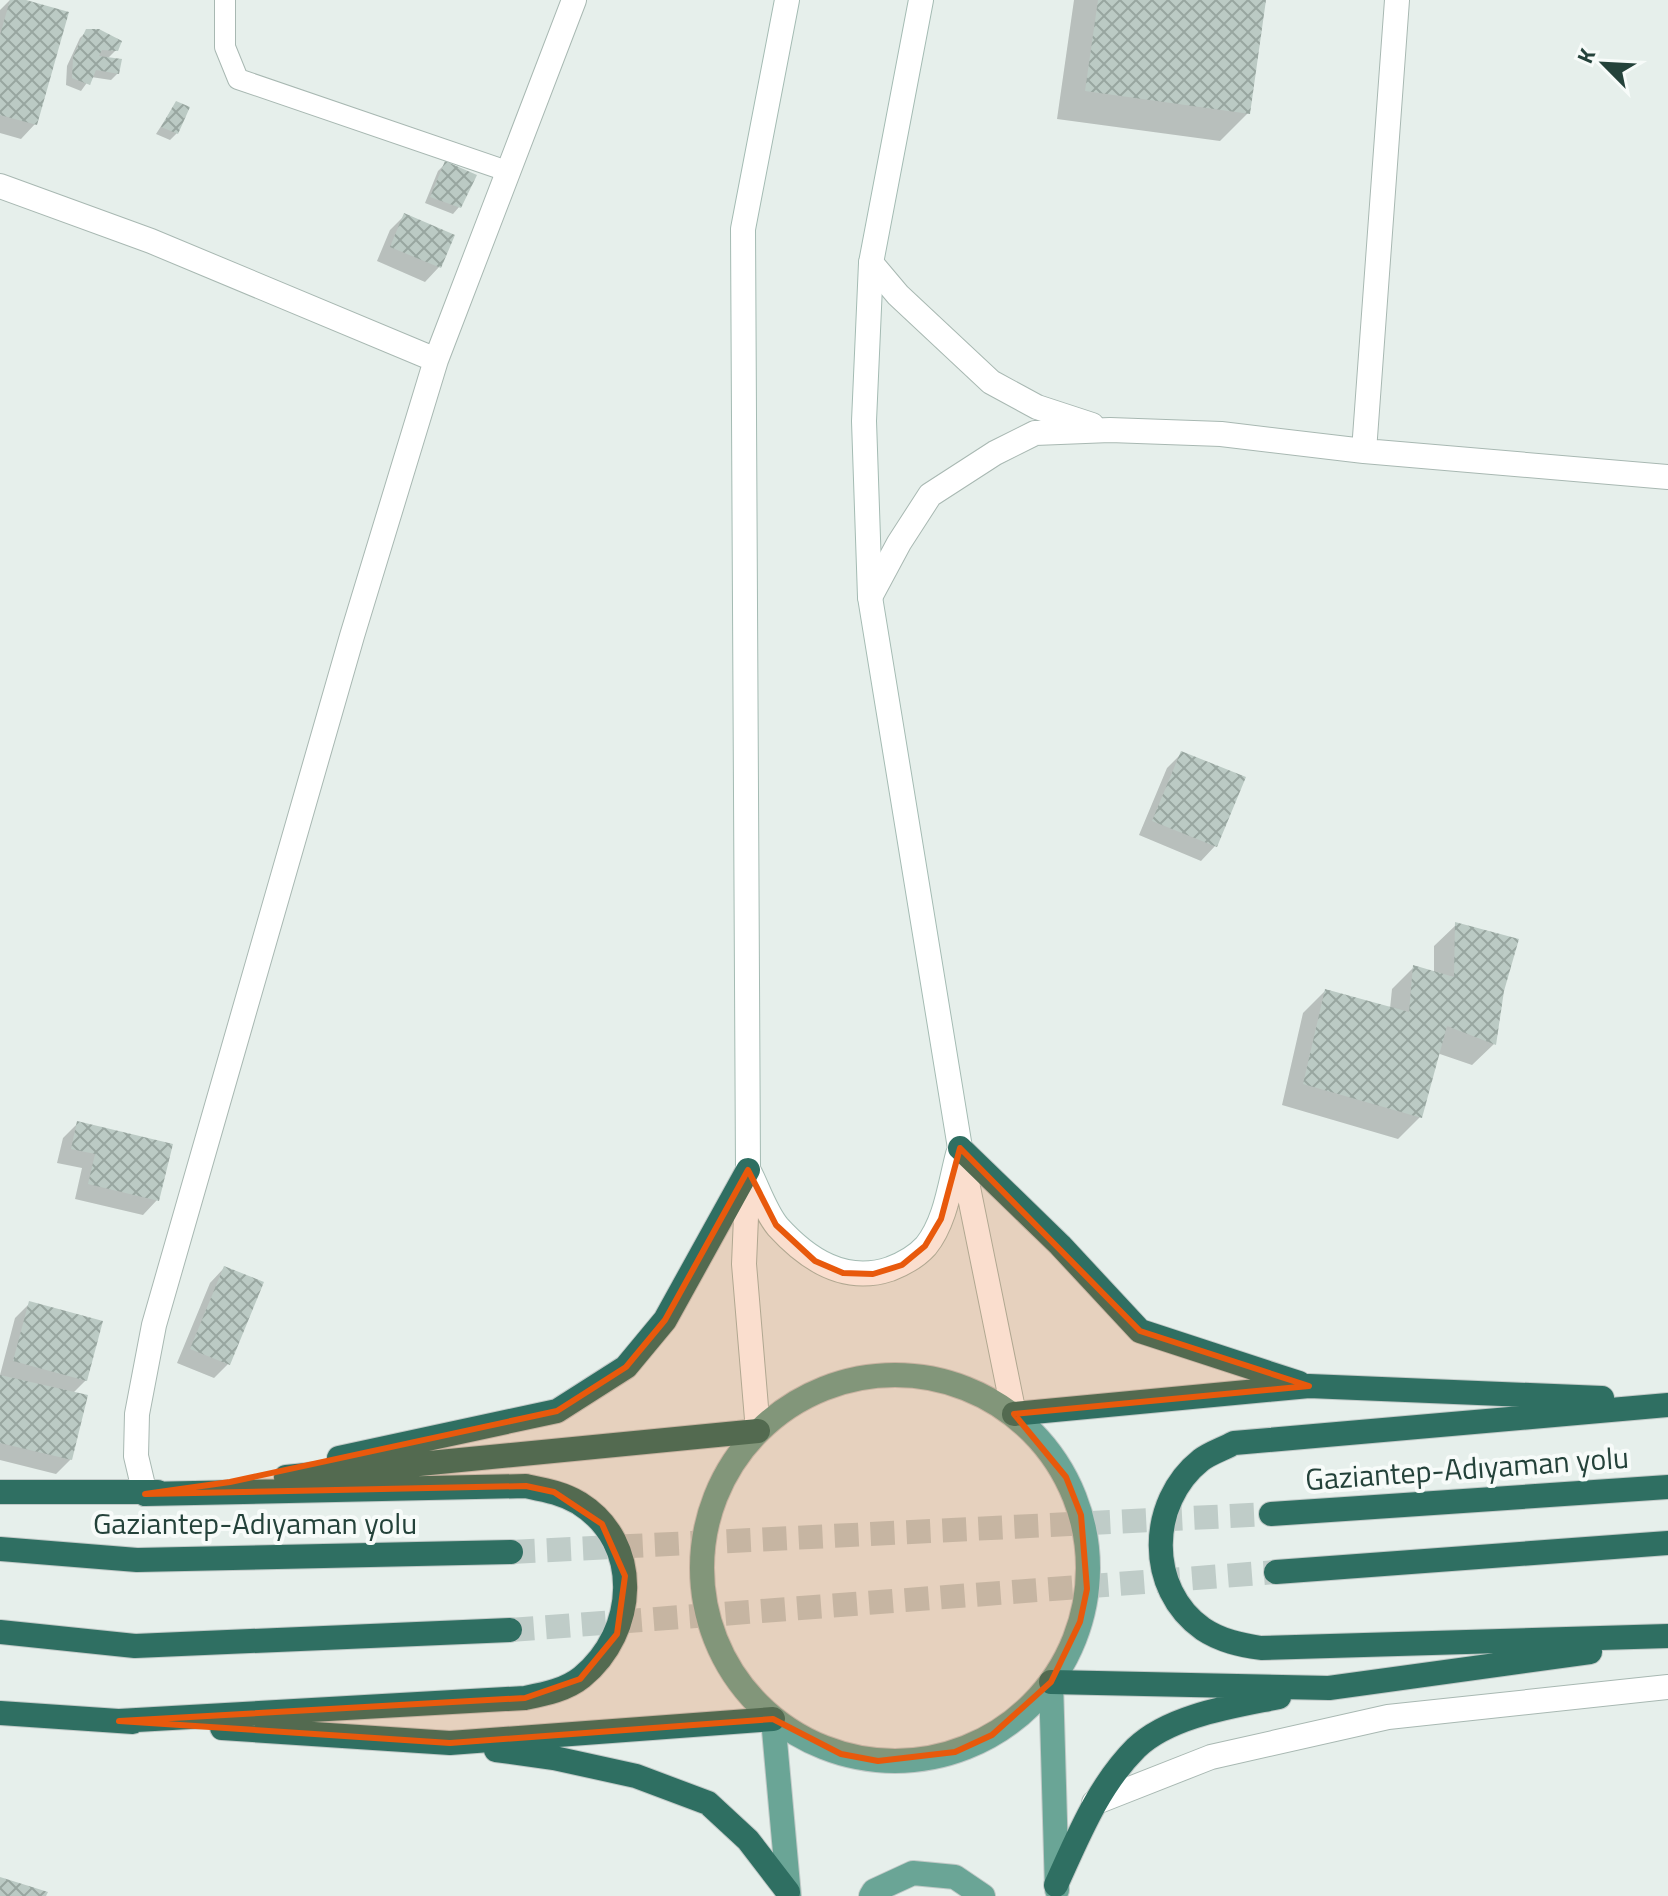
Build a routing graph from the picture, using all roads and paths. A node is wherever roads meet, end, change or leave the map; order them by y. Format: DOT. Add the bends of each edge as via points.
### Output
graph roads {
  1 [pos="225,0"];
  2 [pos="574,0"];
  3 [pos="787,0"];
  4 [pos="921,0"];
  5 [pos="1397,0"];
  6 [pos="507,171"];
  7 [pos="0,186"];
  8 [pos="871,263"];
  9 [pos="436,360"];
  10 [pos="1110,430"];
  11 [pos="1364,451"];
  12 [pos="1668,477"];
  13 [pos="870,597"];
  14 [pos="960,1148"];
  15 [pos="748,1170"];
  16 [pos="1309,1386"];
  17 [pos="1668,1403"];
  18 [pos="1014,1414"];
  19 [pos="758,1431"];
  20 [pos="230,1482"];
  21 [pos="1668,1487"];
  22 [pos="0,1492"];
  23 [pos="145,1494"];
  24 [pos="1271,1514"];
  25 [pos="1668,1543"];
  26 [pos="0,1549"];
  27 [pos="511,1552"];
  28 [pos="1276,1572"];
  29 [pos="510,1630"];
  30 [pos="0,1632"];
  31 [pos="1668,1639"];
  32 [pos="1051,1682"];
  33 [pos="1668,1687"];
  34 [pos="1329,1688"];
  35 [pos="0,1713"];
  36 [pos="773,1719"];
  37 [pos="119,1721"];
  38 [pos="450,1743"];
  39 [pos="1094,1803"];
  40 [pos="1057,1891"];
  41 [pos="788,1894"];
  42 [pos="871,1896"];
  43 [pos="983,1896"];
  1 -- 6 [label="lane" via="225,47 238,79"];
  2 -- 6 [label="street"];
  3 -- 15 [label="street" via="743,229"];
  4 -- 8 [label="street"];
  5 -- 11 [label="street"];
  6 -- 9 [label="street"];
  7 -- 9 [label="street" via="151,241"];
  8 -- 10 [label="street" via="991,382 1037,407"];
  8 -- 13 [label="street" via="864,421"];
  9 -- 23 [label="street" via="154,1325 137,1414 136,1456"];
  10 -- 11 [label="street" via="1221,434"];
  10 -- 13 [label="street" via="1035,433 930,495"];
  11 -- 12 [label="street"];
  13 -- 14 [label="street"];
  14 -- 15 [label="street" via="941,1219 925,1246 902,1265 873,1274 843,1273 815,1261 776,1225"];
  14 -- 16 [label="highway" via="1140,1331"];
  14 -- 18 [label="street"];
  15 -- 19 [label="street" via="744,1264"];
  15 -- 20 [label="highway" via="665,1320 626,1367 557,1411"];
  16 -- 17 [label="highway"];
  16 -- 18 [label="highway"];
  17 -- 31 [label="highway" via="1234,1443 1202,1459 1178,1484 1163,1516 1159,1550 1166,1581 1181,1608 1203,1629 1231,1643 1261,1648"];
  18 -- 19 [label="main road" via="974,1390 929,1376 883,1374 837,1382 795,1402"];
  18 -- 32 [label="main road" via="1066,1477 1081,1515 1088,1556 1080,1622"];
  19 -- 20 [label="highway"];
  19 -- 36 [label="main road" via="714,1497 704,1535 702,1575 707,1616 721,1655 744,1690"];
  20 -- 23 [label="highway"];
  21 -- 24 [label="highway, Gaziantep-Adıyaman yolu"];
  22 -- 23 [label="highway"];
  23 -- 37 [label="highway" via="526,1486 554,1492 580,1504 602,1524 625,1576 625,1606 602,1659 554,1693"];
  25 -- 28 [label="highway"];
  26 -- 27 [label="highway, Gaziantep-Adıyaman yolu" via="137,1560"];
  29 -- 30 [label="highway" via="135,1646"];
  31 -- 34 [label="highway"];
  32 -- 34 [label="highway"];
  32 -- 36 [label="main road" via="1024,1712 992,1735 955,1752 916,1760 878,1761 841,1754 805,1740"];
  32 -- 40 [label="main road"];
  33 -- 39 [label="street" via="1388,1717 1211,1757"];
  34 -- 39 [label="highway" via="1220,1709 1174,1724 1137,1747"];
  35 -- 37 [label="highway"];
  36 -- 38 [label="highway"];
  36 -- 41 [label="main road"];
  37 -- 38 [label="highway"];
  38 -- 41 [label="highway" via="636,1776 708,1803 748,1840"];
  39 -- 40 [label="highway"];
  42 -- 43 [label="main road" via="913,1873 955,1877"];
}
